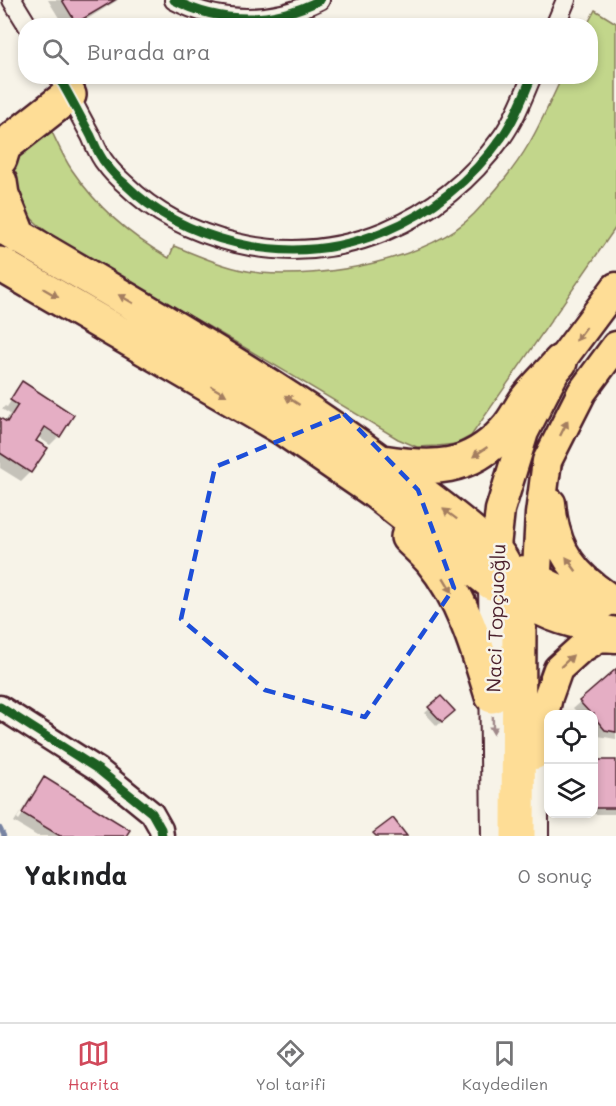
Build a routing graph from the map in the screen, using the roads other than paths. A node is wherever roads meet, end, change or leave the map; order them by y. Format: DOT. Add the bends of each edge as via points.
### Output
graph roads {
  1 [pos="12,0"];
  2 [pos="174,0"];
  3 [pos="320,0"];
  4 [pos="566,0"];
  5 [pos="23,18"];
  6 [pos="235,18"];
  7 [pos="251,18"];
  8 [pos="558,18"];
  9 [pos="529,84"];
  10 [pos="63,86"];
  11 [pos="0,159"];
  12 [pos="0,182"];
  13 [pos="10,231"];
  14 [pos="0,264"];
  15 [pos="616,287"];
  16 [pos="616,346"];
  17 [pos="560,362"];
  18 [pos="547,461"];
  19 [pos="377,476"];
  20 [pos="515,583"];
  21 [pos="616,601"];
  22 [pos="616,605"];
  23 [pos="616,632"];
  24 [pos="616,638"];
  25 [pos="492,696"];
  26 [pos="0,707"];
  27 [pos="535,755"];
  28 [pos="162,836"];
  29 [pos="495,836"];
  30 [pos="518,836"];
  31 [pos="535,836"];
  1 -- 5 [label="street"];
  2 -- 6 [label="street" via="207,14"];
  3 -- 7 [label="street" via="277,15"];
  4 -- 8 [label="street"];
  9 -- 10 [label="street" via="502,136 479,165 451,193 421,214 353,243 285,250 217,239 182,225 153,207 104,163"];
  10 -- 11 [label="highway" via="4,146"];
  12 -- 13 [label="highway"];
  19 -- 13 [label="highway, one-way" via="297,404 209,347"];
  14 -- 19 [label="highway, one-way" via="284,429"];
  15 -- 17 [label="main road, Naci Topçuoğlu, one-way"];
  18 -- 16 [label="main road, Naci Topçuoğlu, one-way" via="582,392"];
  17 -- 19 [label="highway, one-way" via="506,430 480,455 453,465 418,467"];
  17 -- 20 [label="main road, Naci Topçuoğlu" via="524,432 500,510"];
  18 -- 20 [label="main road, Naci Topçuoğlu" via="540,514"];
  21 -- 18 [label="main road, one-way" via="580,576 564,555 553,524"];
  19 -- 20 [label="highway"];
  19 -- 25 [label="highway, one-way" via="400,529 432,561 449,586 479,653"];
  20 -- 22 [label="main road"];
  20 -- 23 [label="main road" via="576,624"];
  20 -- 25 [label="main road, Naci Topçuoğlu"];
  20 -- 27 [label="main road, Naci Topçuoğlu"];
  20 -- 30 [label="highway" via="519,620"];
  27 -- 24 [label="main road, one-way" via="558,669 600,637"];
  25 -- 29 [label="main road, Naci Topçuoğlu, one-way"];
  26 -- 28 [label="street" via="99,770 152,813"];
  27 -- 31 [label="main road, Naci Topçuoğlu"];
}
